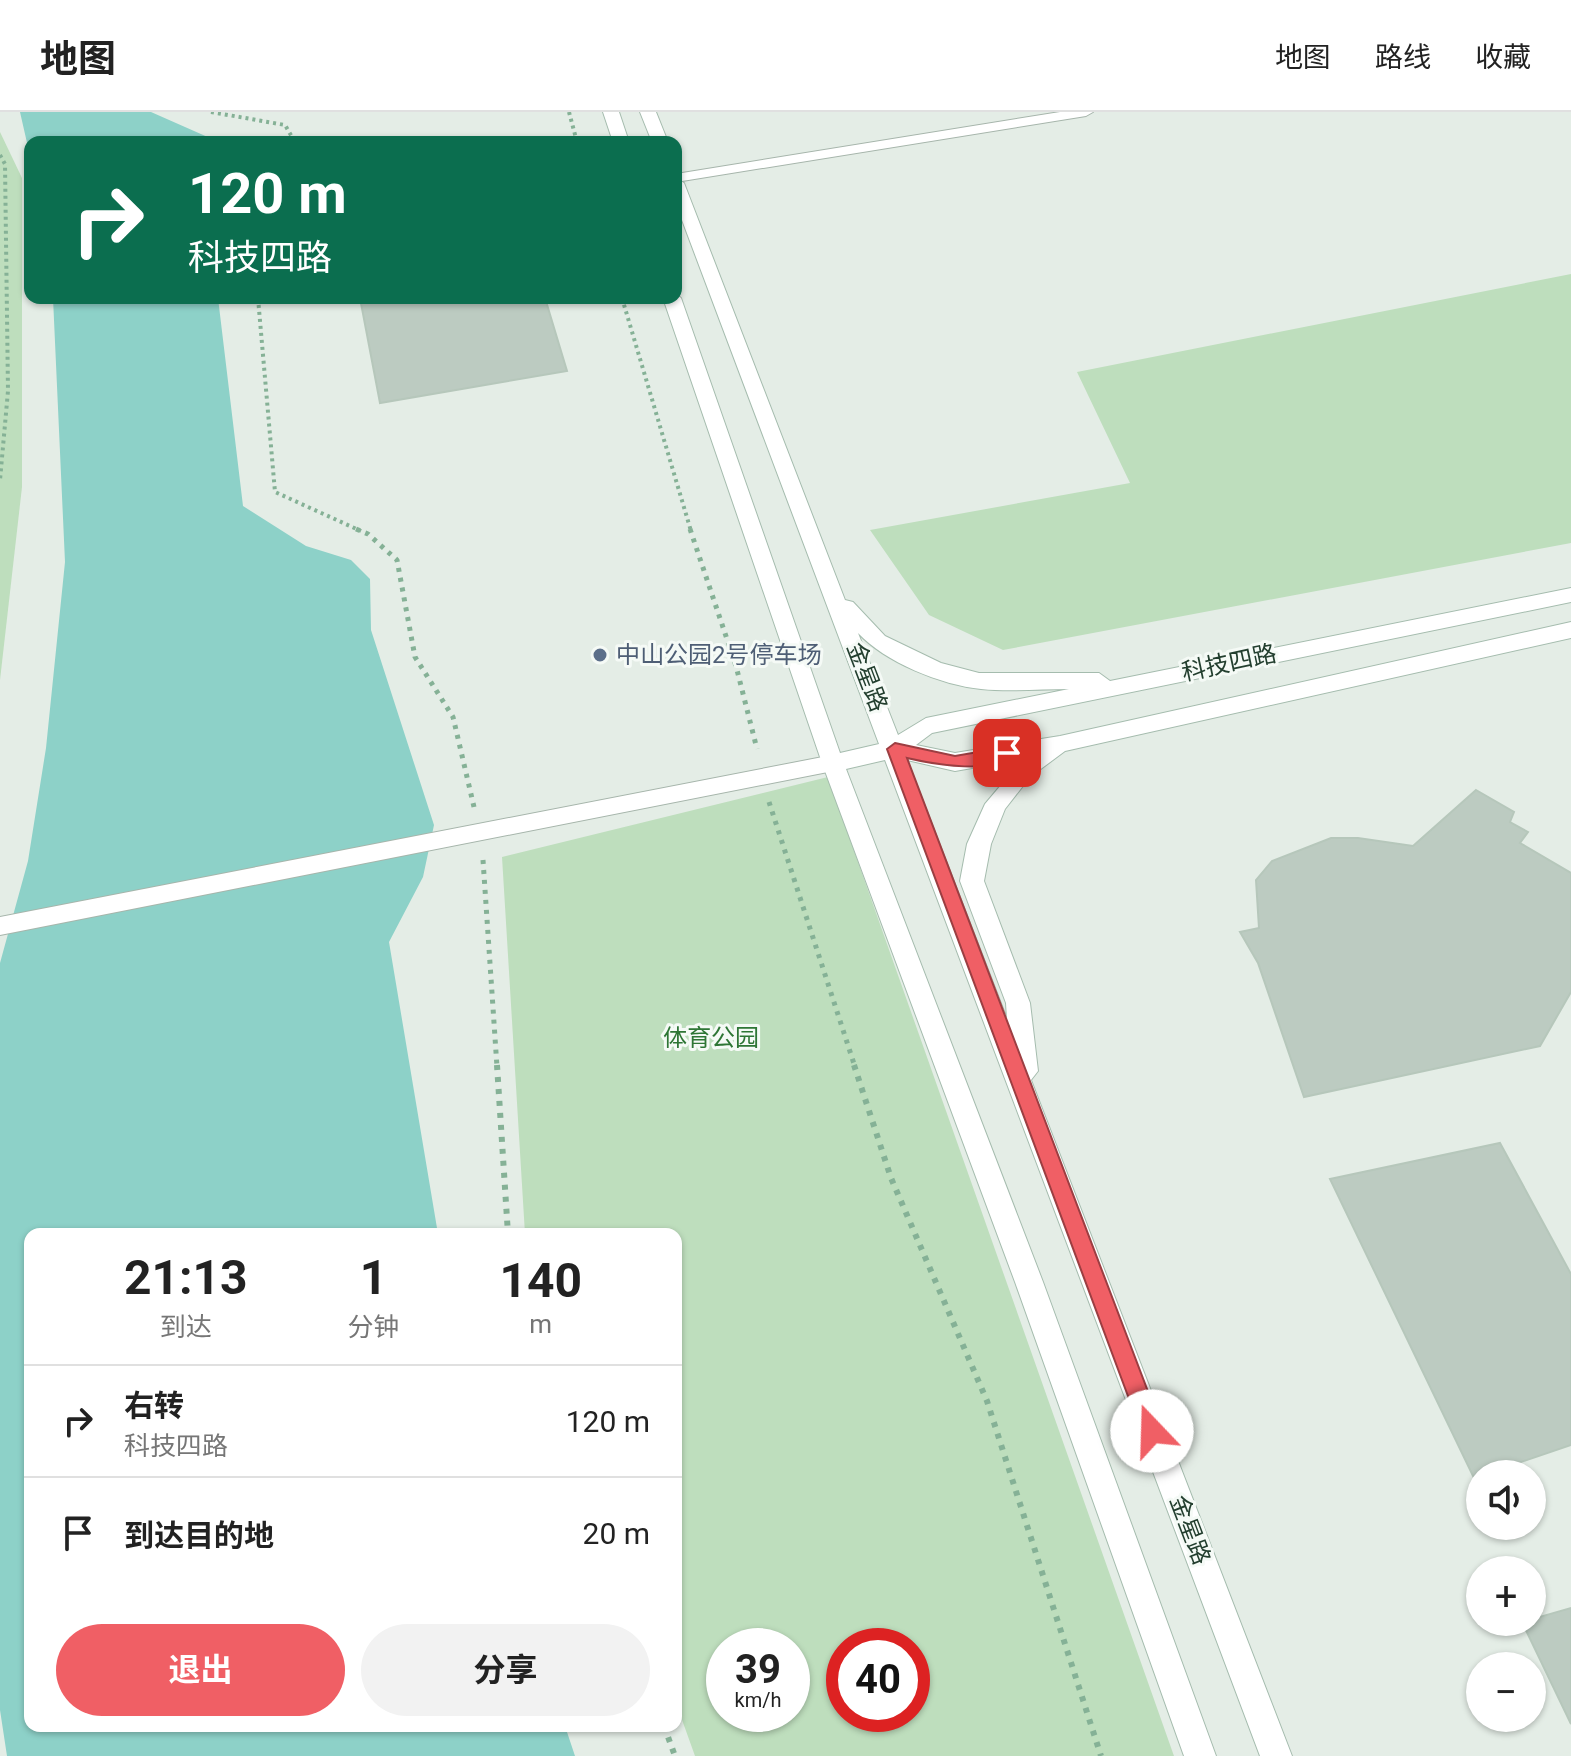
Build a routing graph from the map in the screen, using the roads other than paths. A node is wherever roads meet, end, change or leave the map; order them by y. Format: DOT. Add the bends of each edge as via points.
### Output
graph roads {
  1 [pos="611,112"];
  2 [pos="648,112"];
  3 [pos="1086,112"];
  4 [pos="619,136"];
  5 [pos="658,136"];
  6 [pos="682,179"];
  7 [pos="682,196"];
  8 [pos="674,304"];
  9 [pos="1571,595"];
  10 [pos="836,597"];
  11 [pos="1571,630"];
  12 [pos="1179,673"];
  13 [pos="1060,744"];
  14 [pos="895,749"];
  15 [pos="833,763"];
  16 [pos="0,926"];
  17 [pos="1029,1105"];
  18 [pos="1200,1756"];
  19 [pos="1276,1756"];
  1 -- 4 [label="street"];
  2 -- 5 [label="street"];
  3 -- 6 [label="lane"];
  7 -- 10 [label="street, 金星路"];
  8 -- 15 [label="street"];
  9 -- 12 [label="street, 科技四路"];
  10 -- 12 [label="street" via="878,641 935,669 979,681 1087,682"];
  10 -- 14 [label="street, 金星路"];
  11 -- 13 [label="street, 科技四路"];
  12 -- 14 [label="street, 科技四路" via="926,726"];
  13 -- 14 [label="street, 科技四路" via="955,762"];
  13 -- 17 [label="street" via="1022,771 996,804 979,844 972,881 1018,1003"];
  14 -- 15 [label="street, 科技四路"];
  14 -- 17 [label="street, 金星路"];
  15 -- 16 [label="lane"];
  15 -- 18 [label="street"];
  17 -- 19 [label="street, 金星路"];
}
